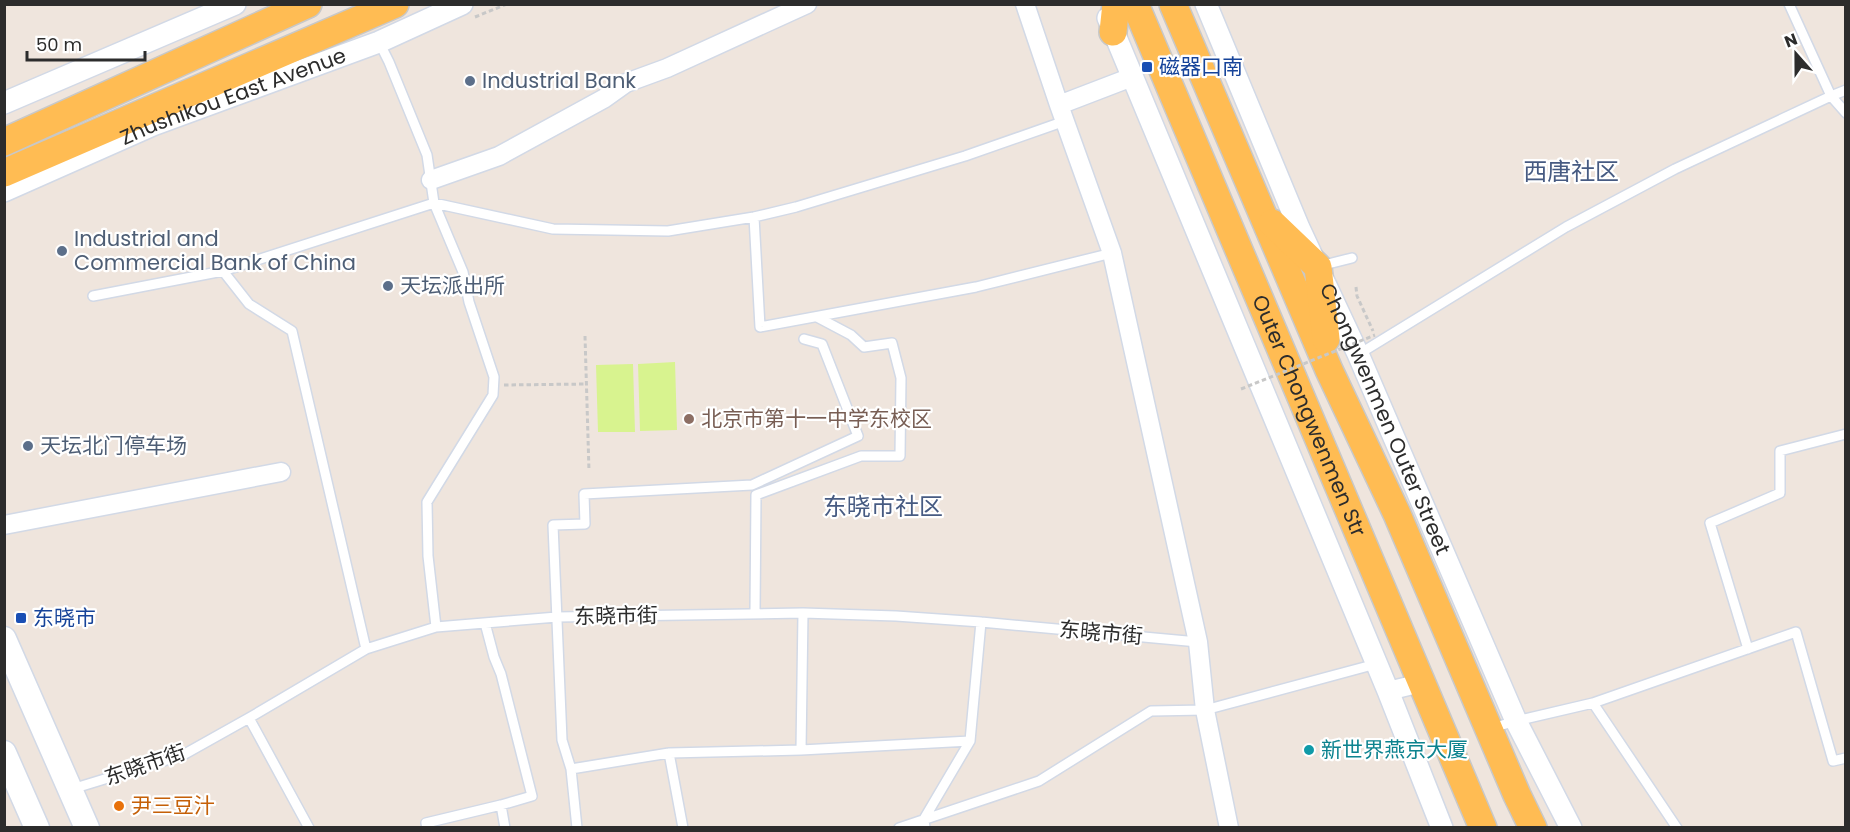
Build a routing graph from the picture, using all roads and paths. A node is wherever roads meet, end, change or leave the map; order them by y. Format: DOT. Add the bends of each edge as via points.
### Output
graph roads {
  1 [pos="235,4"];
  2 [pos="308,4"];
  3 [pos="395,4"];
  4 [pos="507,4"];
  5 [pos="807,4"];
  6 [pos="1025,4"];
  7 [pos="1103,4"];
  8 [pos="1116,4"];
  9 [pos="1135,4"];
  10 [pos="1173,4"];
  11 [pos="1206,4"];
  12 [pos="1789,4"];
  13 [pos="502,6"];
  14 [pos="466,12"];
  15 [pos="1113,32"];
  16 [pos="379,42"];
  17 [pos="1132,77"];
  18 [pos="1845,90"];
  19 [pos="1831,96"];
  20 [pos="4,104"];
  21 [pos="1062,113"];
  22 [pos="1845,113"];
  23 [pos="4,142"];
  24 [pos="4,172"];
  25 [pos="431,180"];
  26 [pos="4,191"];
  27 [pos="434,203"];
  28 [pos="1265,216"];
  29 [pos="754,217"];
  30 [pos="1112,253"];
  31 [pos="1352,258"];
  32 [pos="1318,267"];
  33 [pos="224,272"];
  34 [pos="1356,287"];
  35 [pos="93,296"];
  36 [pos="818,317"];
  37 [pos="585,336"];
  38 [pos="804,339"];
  39 [pos="1358,354"];
  40 [pos="1329,370"];
  41 [pos="586,384"];
  42 [pos="494,386"];
  43 [pos="1241,389"];
  44 [pos="1845,434"];
  45 [pos="589,471"];
  46 [pos="281,472"];
  47 [pos="752,485"];
  48 [pos="756,495"];
  49 [pos="4,525"];
  50 [pos="755,612"];
  51 [pos="803,613"];
  52 [pos="557,617"];
  53 [pos="981,622"];
  54 [pos="485,623"];
  55 [pos="436,627"];
  56 [pos="4,639"];
  57 [pos="1198,642"];
  58 [pos="366,649"];
  59 [pos="1748,649"];
  60 [pos="1376,664"];
  61 [pos="1421,683"];
  62 [pos="1388,691"];
  63 [pos="1593,703"];
  64 [pos="1205,710"];
  65 [pos="249,718"];
  66 [pos="1516,721"];
  67 [pos="1489,729"];
  68 [pos="970,741"];
  69 [pos="801,750"];
  70 [pos="669,753"];
  71 [pos="1845,758"];
  72 [pos="6,760"];
  73 [pos="571,770"];
  74 [pos="70,790"];
  75 [pos="501,806"];
  76 [pos="924,823"];
  77 [pos="37,828"];
  78 [pos="87,828"];
  79 [pos="309,828"];
  80 [pos="427,828"];
  81 [pos="505,828"];
  82 [pos="577,828"];
  83 [pos="683,828"];
  84 [pos="899,828"];
  85 [pos="1229,828"];
  86 [pos="1442,828"];
  87 [pos="1483,828"];
  88 [pos="1533,828"];
  89 [pos="1571,828"];
  90 [pos="1677,828"];
  1 -- 20 [label="street"];
  2 -- 23 [label="main road"];
  3 -- 24 [label="main road"];
  4 -- 13 [label="path"];
  5 -- 25 [label="street" via="626,83 500,156"];
  6 -- 21 [label="street"];
  7 -- 15 [label="street"];
  8 -- 15 [label="main road"];
  9 -- 61 [label="main road, Outer Chongwenmen Str"];
  10 -- 28 [label="main road, Chongwenmen Outer Street"];
  11 -- 32 [label="street, Chongwenmen Outer Street"];
  12 -- 19 [label="lane"];
  13 -- 14 [label="path"];
  14 -- 16 [label="street, Zhushikou East Avenue"];
  15 -- 17 [label="street"];
  16 -- 25 [label="lane" via="427,155"];
  16 -- 26 [label="street, Zhushikou East Avenue" via="153,125"];
  17 -- 21 [label="street"];
  17 -- 60 [label="street"];
  18 -- 19 [label="lane"];
  19 -- 22 [label="lane"];
  19 -- 39 [label="lane" via="1675,169 1566,227"];
  21 -- 29 [label="lane" via="965,156"];
  21 -- 30 [label="street"];
  25 -- 27 [label="lane"];
  27 -- 29 [label="lane" via="553,229 668,231"];
  27 -- 33 [label="lane"];
  27 -- 42 [label="lane" via="463,272"];
  28 -- 32 [label="main road"];
  28 -- 40 [label="main road, Chongwenmen Outer Street"];
  29 -- 36 [label="lane" via="760,327"];
  30 -- 36 [label="lane" via="976,287"];
  30 -- 57 [label="street"];
  31 -- 32 [label="lane"];
  32 -- 39 [label="street, Chongwenmen Outer Street"];
  32 -- 40 [label="main road"];
  33 -- 35 [label="lane"];
  33 -- 58 [label="lane" via="249,304 292,331"];
  34 -- 43 [label="path, bridge" via="1375,335"];
  36 -- 48 [label="lane" via="864,347 892,343 902,378 900,456 861,456"];
  37 -- 41 [label="path"];
  38 -- 47 [label="lane" via="822,344 858,436"];
  39 -- 66 [label="street, Chongwenmen Outer Street"];
  40 -- 67 [label="main road, Chongwenmen Outer Street" via="1397,514"];
  41 -- 42 [label="path"];
  41 -- 45 [label="path"];
  42 -- 55 [label="lane" via="493,395 427,502"];
  44 -- 59 [label="lane" via="1780,451 1780,493 1710,523"];
  46 -- 49 [label="street"];
  47 -- 48 [label="lane"];
  47 -- 52 [label="lane" via="584,494 585,524 553,525"];
  48 -- 50 [label="lane"];
  50 -- 51 [label="lane, 东晓市街"];
  50 -- 52 [label="lane, 东晓市街"];
  51 -- 53 [label="lane, 东晓市街"];
  51 -- 69 [label="lane"];
  52 -- 54 [label="lane, 东晓市街"];
  52 -- 73 [label="lane" via="562,740"];
  53 -- 57 [label="lane, 东晓市街"];
  53 -- 68 [label="lane"];
  54 -- 55 [label="lane, 东晓市街"];
  54 -- 75 [label="lane" via="532,796"];
  55 -- 58 [label="lane, 东晓市街"];
  56 -- 74 [label="main road"];
  57 -- 64 [label="street"];
  58 -- 65 [label="lane, 东晓市街"];
  59 -- 63 [label="lane"];
  59 -- 71 [label="lane" via="1796,632 1833,760"];
  60 -- 62 [label="street"];
  60 -- 64 [label="lane"];
  61 -- 62 [label="street"];
  61 -- 87 [label="main road, Outer Chongwenmen Str"];
  62 -- 86 [label="street"];
  63 -- 66 [label="lane"];
  63 -- 90 [label="lane"];
  64 -- 76 [label="lane" via="1151,711 1039,781"];
  64 -- 85 [label="street"];
  65 -- 74 [label="lane, 东晓市街" via="183,755"];
  65 -- 79 [label="lane"];
  66 -- 67 [label="lane"];
  66 -- 89 [label="street, Chongwenmen Outer Street"];
  67 -- 88 [label="main road, Chongwenmen Outer Street"];
  68 -- 69 [label="lane"];
  68 -- 76 [label="lane"];
  69 -- 70 [label="lane"];
  70 -- 73 [label="lane"];
  70 -- 83 [label="lane"];
  72 -- 77 [label="main road"];
  73 -- 82 [label="lane"];
  74 -- 78 [label="main road"];
  75 -- 80 [label="lane" via="426,823"];
  75 -- 81 [label="lane"];
  76 -- 84 [label="lane"];
}
